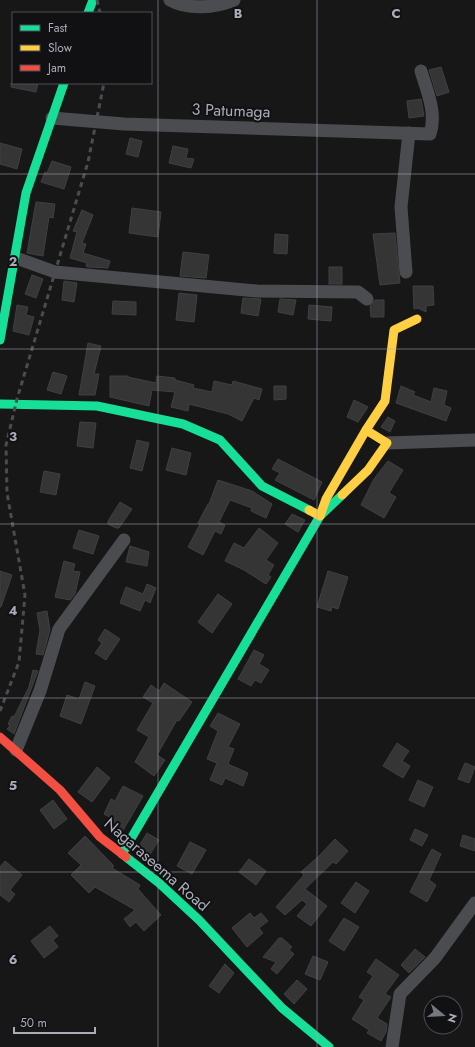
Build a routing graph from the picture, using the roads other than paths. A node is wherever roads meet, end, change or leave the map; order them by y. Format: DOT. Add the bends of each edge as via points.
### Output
graph roads {
  1 [pos="93,0"];
  2 [pos="170,0"];
  3 [pos="234,0"];
  4 [pos="88,12"];
  5 [pos="421,71"];
  6 [pos="64,84"];
  7 [pos="52,118"];
  8 [pos="409,133"];
  9 [pos="16,258"];
  10 [pos="406,272"];
  11 [pos="367,299"];
  12 [pos="417,319"];
  13 [pos="0,340"];
  14 [pos="0,404"];
  15 [pos="366,430"];
  16 [pos="475,440"];
  17 [pos="387,443"];
  18 [pos="320,516"];
  19 [pos="124,540"];
  20 [pos="0,736"];
  21 [pos="16,750"];
  22 [pos="122,854"];
  23 [pos="475,903"];
  24 [pos="329,1047"];
  25 [pos="392,1047"];
  1 -- 4 [label="street"];
  2 -- 3 [label="street" via="190,7"];
  5 -- 8 [label="street, 3 Patumaga" via="432,106 433,125 430,134"];
  6 -- 7 [label="street"];
  7 -- 8 [label="street, 3 Patumaga" via="124,124"];
  7 -- 9 [label="street" via="26,193"];
  8 -- 10 [label="street" via="401,207"];
  9 -- 11 [label="street" via="55,272 257,291 358,292"];
  9 -- 13 [label="street"];
  12 -- 15 [label="street" via="394,330 385,400"];
  14 -- 18 [label="street" via="97,406 183,424 220,440 262,486"];
  15 -- 17 [label="street"];
  15 -- 18 [label="street" via="326,499"];
  16 -- 17 [label="street"];
  17 -- 18 [label="street" via="368,470"];
  18 -- 22 [label="street"];
  19 -- 21 [label="street" via="59,629 40,691"];
  20 -- 21 [label="street, Nagaraseema Road"];
  21 -- 22 [label="street, Nagaraseema Road" via="60,790 100,837"];
  22 -- 24 [label="street, Nagaraseema Road" via="160,883 199,920 282,1008"];
  23 -- 25 [label="street" via="435,958 400,994"];
}
